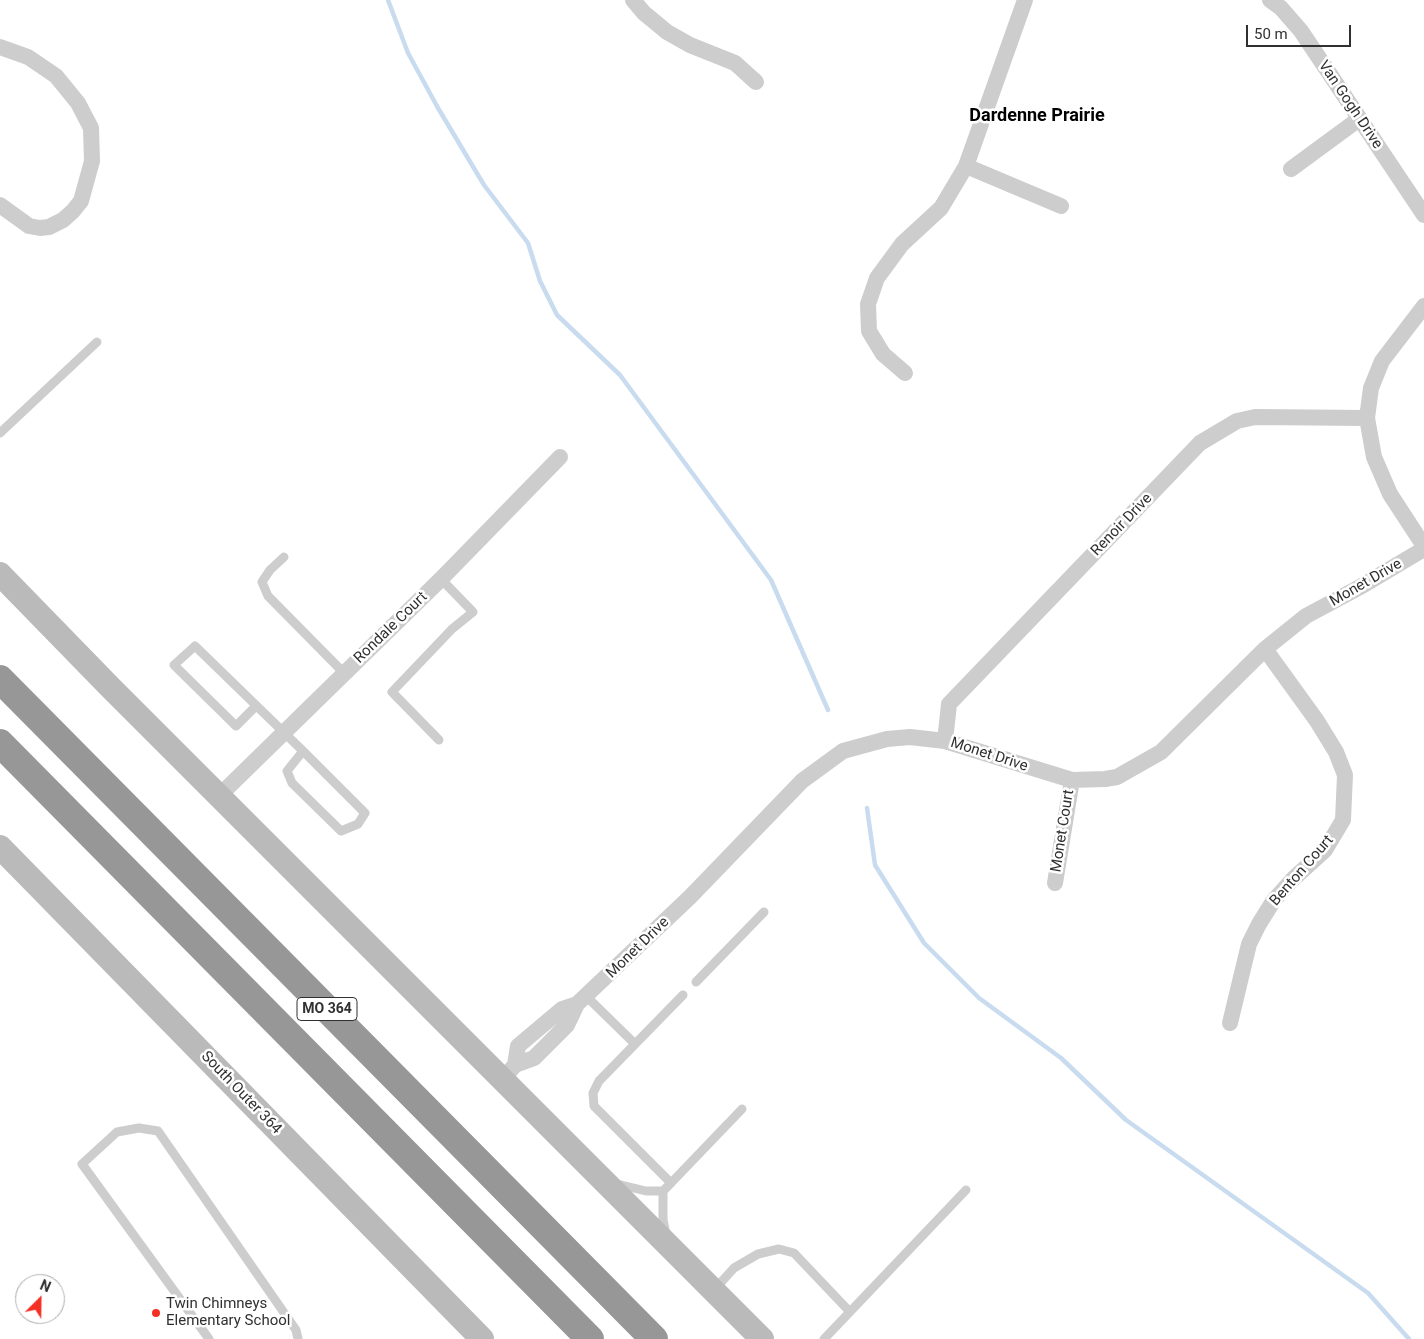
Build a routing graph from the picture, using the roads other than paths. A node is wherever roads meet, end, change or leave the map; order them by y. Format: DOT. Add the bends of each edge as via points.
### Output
graph roads {
  1 [pos="633,0"];
  2 [pos="1025,0"];
  3 [pos="1270,0"];
  4 [pos="0,47"];
  5 [pos="756,82"];
  6 [pos="1359,118"];
  7 [pos="966,166"];
  8 [pos="1291,169"];
  9 [pos="0,204"];
  10 [pos="1061,206"];
  11 [pos="1424,215"];
  12 [pos="1424,306"];
  13 [pos="97,342"];
  14 [pos="905,373"];
  15 [pos="1367,418"];
  16 [pos="0,433"];
  17 [pos="560,457"];
  18 [pos="1424,547"];
  19 [pos="284,556"];
  20 [pos="0,574"];
  21 [pos="441,579"];
  22 [pos="1264,649"];
  23 [pos="344,673"];
  24 [pos="0,679"];
  25 [pos="256,706"];
  26 [pos="283,733"];
  27 [pos="439,740"];
  28 [pos="945,741"];
  29 [pos="0,743"];
  30 [pos="303,751"];
  31 [pos="1072,780"];
  32 [pos="219,796"];
  33 [pos="0,847"];
  34 [pos="1055,883"];
  35 [pos="764,912"];
  36 [pos="696,982"];
  37 [pos="683,995"];
  38 [pos="582,1000"];
  39 [pos="1230,1023"];
  40 [pos="635,1044"];
  41 [pos="509,1072"];
  42 [pos="742,1109"];
  43 [pos="604,1180"];
  44 [pos="670,1183"];
  45 [pos="966,1190"];
  46 [pos="663,1191"];
  47 [pos="667,1244"];
  48 [pos="714,1290"];
  49 [pos="850,1312"];
  50 [pos="208,1339"];
  51 [pos="298,1339"];
  52 [pos="482,1339"];
  53 [pos="590,1339"];
  54 [pos="654,1339"];
  55 [pos="762,1339"];
  56 [pos="824,1339"];
  1 -- 5 [label="street" via="667,32 736,63"];
  2 -- 7 [label="street"];
  3 -- 6 [label="street, Van Gogh Drive" via="1302,31"];
  4 -- 9 [label="street" via="28,57 56,76 78,103 91,128 92,146 92,161 81,201 63,220 49,227 29,226"];
  6 -- 8 [label="street"];
  6 -- 11 [label="street, Van Gogh Drive"];
  7 -- 10 [label="street"];
  7 -- 14 [label="street" via="941,208 902,244 877,278 868,304 869,331 883,354"];
  12 -- 15 [label="street" via="1382,361 1371,388"];
  13 -- 16 [label="lane"];
  15 -- 18 [label="street" via="1374,458 1390,494"];
  15 -- 28 [label="street, Renoir Drive" via="1255,417 1237,421 1200,443 949,704"];
  17 -- 21 [label="street, Rondale Court"];
  18 -- 22 [label="street, Monet Drive" via="1306,616"];
  19 -- 23 [label="lane" via="262,582 268,596"];
  20 -- 32 [label="main road"];
  21 -- 23 [label="street, Rondale Court"];
  21 -- 27 [label="lane" via="473,612 452,629 392,692"];
  22 -- 31 [label="street, Monet Drive" via="1161,752 1117,777"];
  22 -- 39 [label="street, Benton Court" via="1318,721 1336,752 1345,775 1343,820 1325,850 1280,893 1259,924 1249,944"];
  23 -- 26 [label="street, Rondale Court"];
  24 -- 54 [label="highway, MO 364"];
  25 -- 25 [label="lane" via="194,646 174,665 236,726"];
  25 -- 26 [label="lane"];
  26 -- 30 [label="lane"];
  26 -- 32 [label="street, Rondale Court"];
  28 -- 31 [label="street, Monet Drive"];
  28 -- 38 [label="street, Monet Drive" via="887,739 844,751 802,781 690,897"];
  29 -- 53 [label="highway, MO 364"];
  30 -- 30 [label="lane" via="287,771 292,783 341,831 358,824 365,813"];
  31 -- 34 [label="street, Monet Court"];
  32 -- 41 [label="main road"];
  33 -- 52 [label="main road, South Outer 364"];
  35 -- 36 [label="lane"];
  37 -- 40 [label="lane"];
  38 -- 40 [label="lane"];
  38 -- 41 [label="street, Monet Drive" via="562,1008 518,1046"];
  40 -- 44 [label="lane" via="599,1081 593,1093 594,1106"];
  41 -- 43 [label="main road"];
  42 -- 44 [label="lane"];
  43 -- 46 [label="lane" via="646,1191"];
  43 -- 47 [label="main road"];
  44 -- 46 [label="lane"];
  45 -- 49 [label="lane"];
  46 -- 47 [label="lane"];
  47 -- 48 [label="main road"];
  48 -- 49 [label="lane" via="734,1268 758,1254 779,1249 794,1253"];
  48 -- 55 [label="main road"];
  49 -- 56 [label="lane"];
  50 -- 51 [label="lane" via="82,1164 117,1132 139,1128 158,1131 296,1330"];
}
